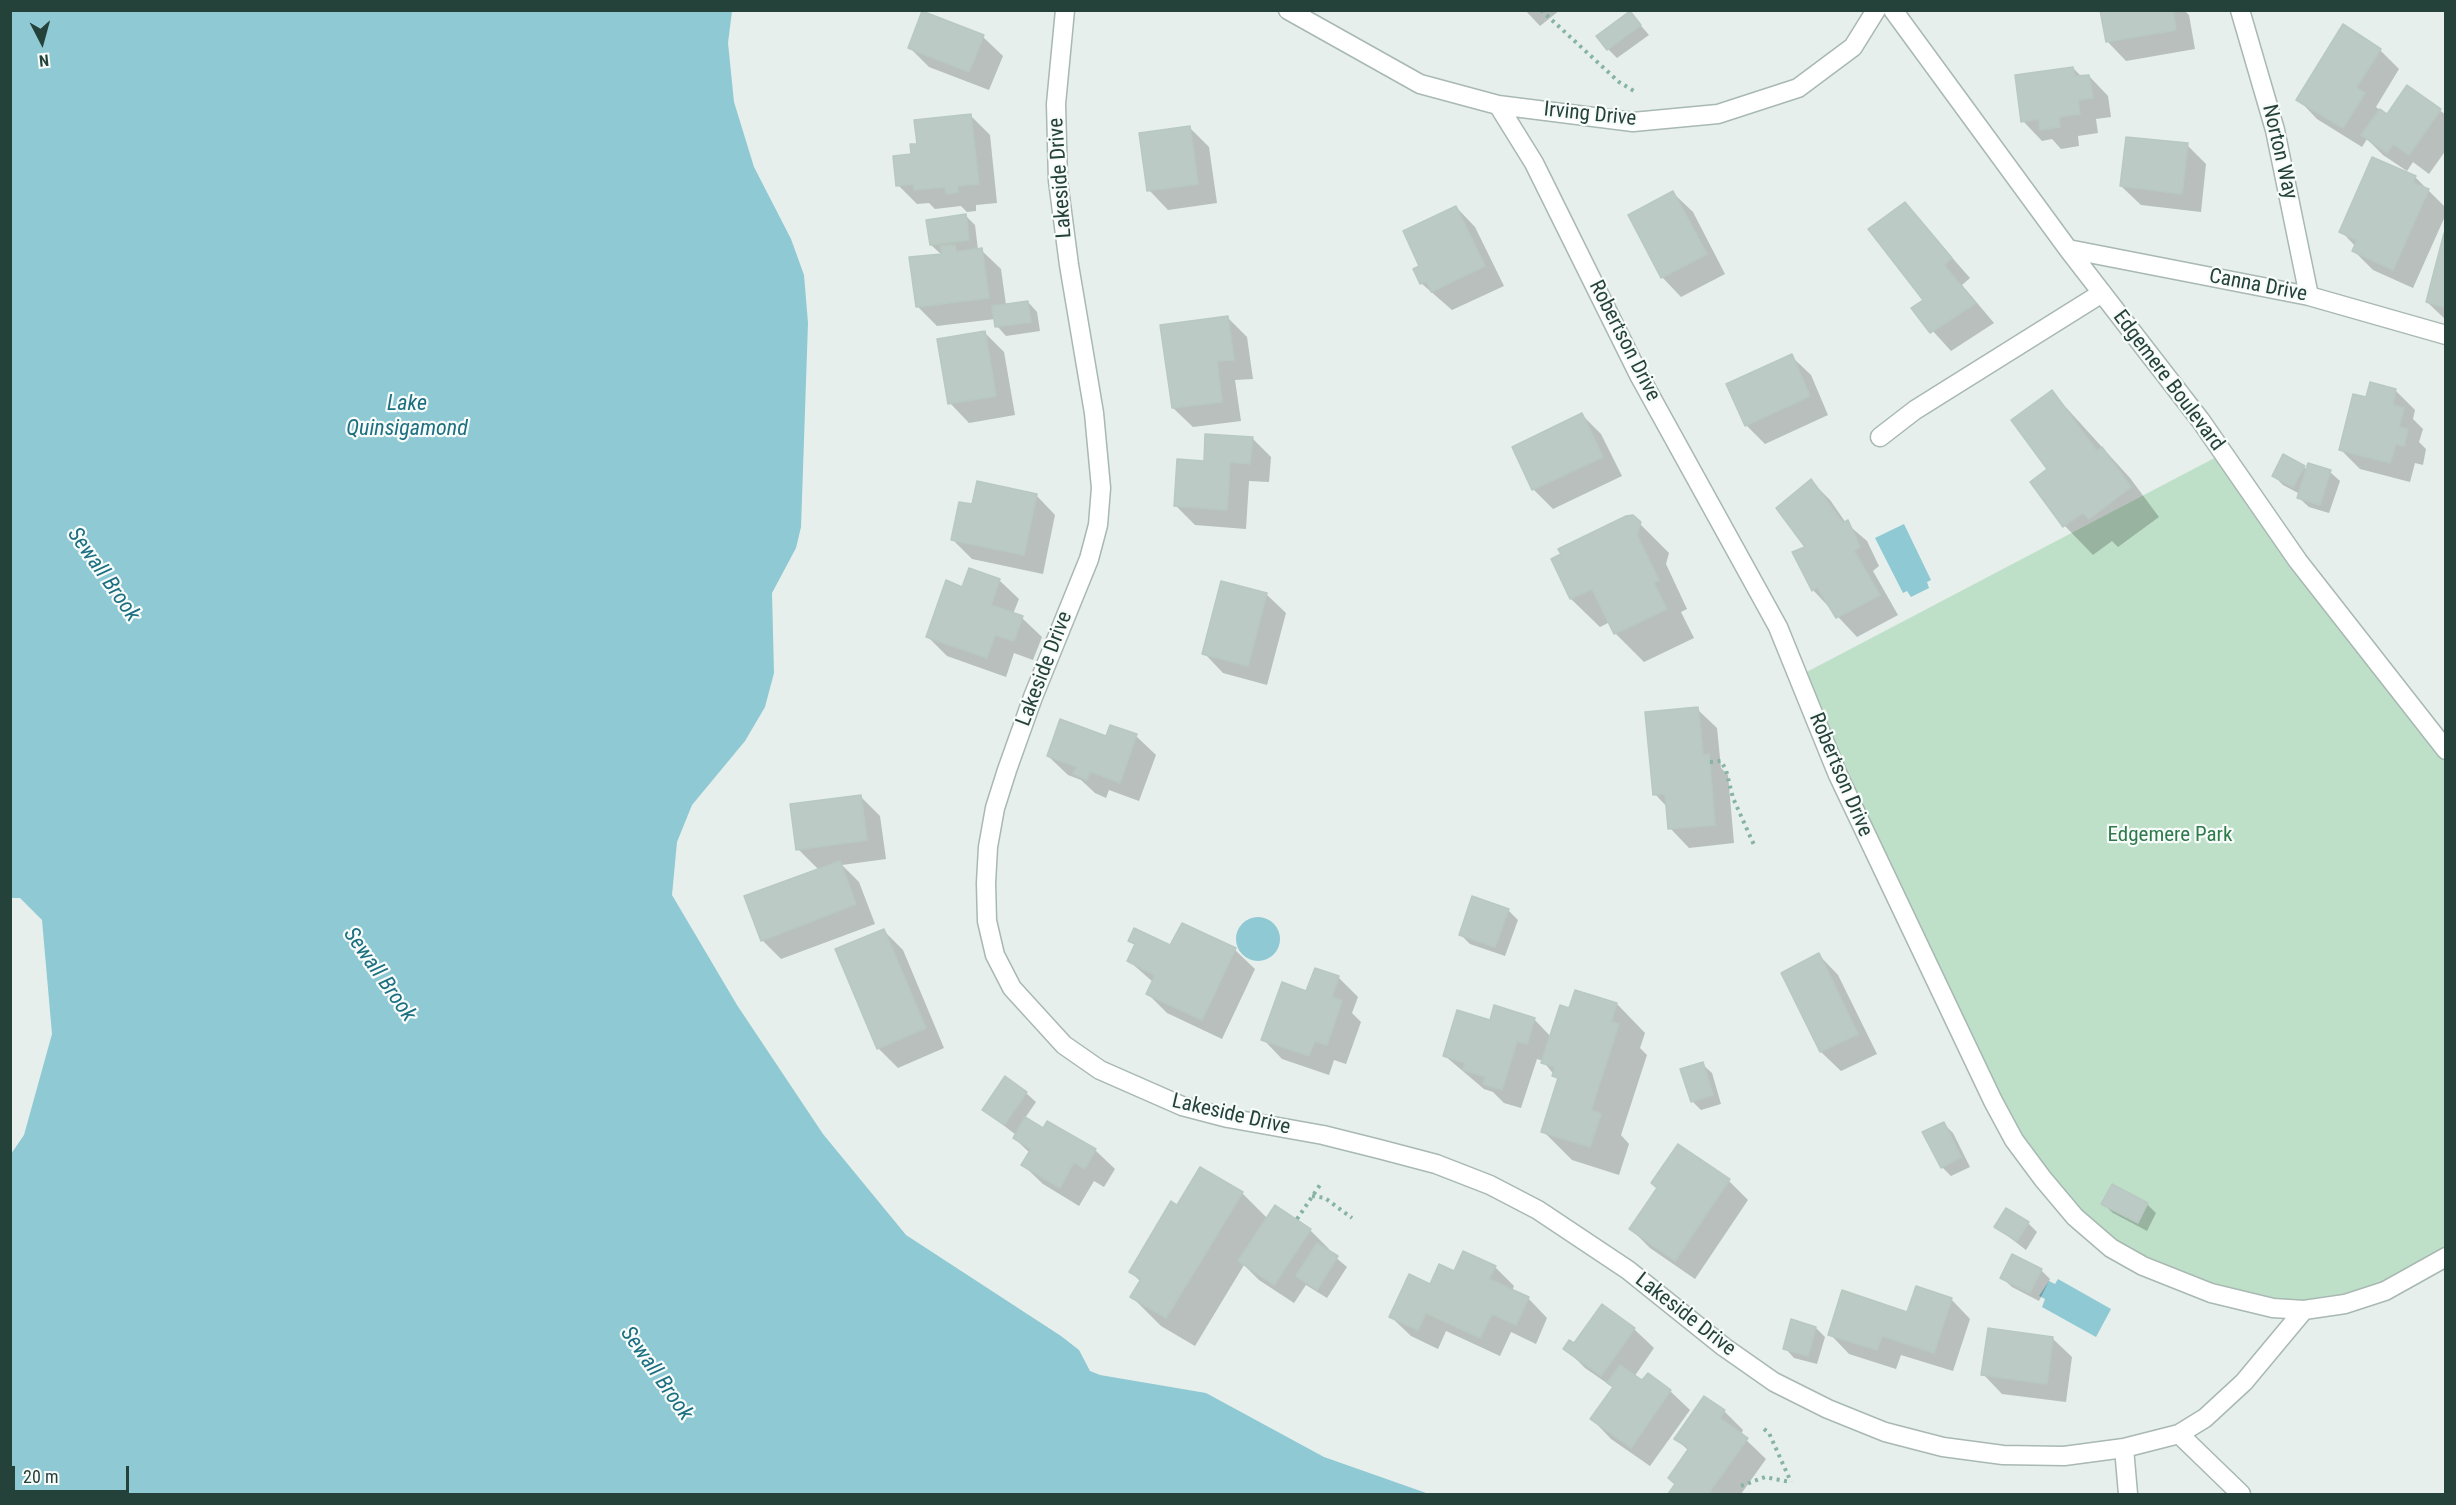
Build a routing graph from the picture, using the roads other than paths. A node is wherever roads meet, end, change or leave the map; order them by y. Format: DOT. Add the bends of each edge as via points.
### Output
graph roads {
  1 [pos="1065,10"];
  2 [pos="1288,10"];
  3 [pos="1876,10"];
  4 [pos="1893,10"];
  5 [pos="2240,10"];
  6 [pos="1498,105"];
  7 [pos="2068,249"];
  8 [pos="2102,293"];
  9 [pos="2309,296"];
  10 [pos="2445,335"];
  11 [pos="1880,437"];
  12 [pos="2445,750"];
  13 [pos="2445,1257"];
  14 [pos="2304,1310"];
  15 [pos="2179,1434"];
  16 [pos="2124,1448"];
  17 [pos="2128,1494"];
  18 [pos="2241,1494"];
  1 -- 16 [label="street, Lakeside Drive" via="1056,104 1058,181 1090,383 1101,488 1098,525 1089,559 1007,770 988,847 987,921 995,955 1012,988 1064,1045 1100,1070 1140,1090 1228,1118 1323,1135 1436,1164 1490,1185 1538,1210 1628,1270 1774,1382 1828,1409 1885,1432 1953,1449 2064,1456"];
  2 -- 6 [label="street, Irving Drive" via="1420,84"];
  3 -- 6 [label="street, Irving Drive" via="1852,47 1798,88 1718,114 1633,122"];
  4 -- 7 [label="street, Edgemere Boulevard"];
  5 -- 9 [label="street, Norton Way" via="2275,130"];
  6 -- 14 [label="street, Robertson Drive" via="1534,163 1630,357 1778,627 1843,786 2014,1140 2075,1217 2111,1248 2143,1266 2211,1293 2273,1308"];
  7 -- 8 [label="street, Edgemere Boulevard"];
  7 -- 9 [label="street, Canna Drive"];
  8 -- 11 [label="street" via="1915,410"];
  8 -- 12 [label="street, Edgemere Boulevard" via="2201,421 2305,570"];
  9 -- 10 [label="street, Canna Drive"];
  13 -- 14 [label="street, Robertson Drive" via="2385,1290 2345,1304"];
  14 -- 15 [label="street, Lakeside Drive" via="2244,1382 2205,1418"];
  15 -- 16 [label="street, Lakeside Drive"];
  15 -- 18 [label="street"];
  16 -- 17 [label="street"];
}
